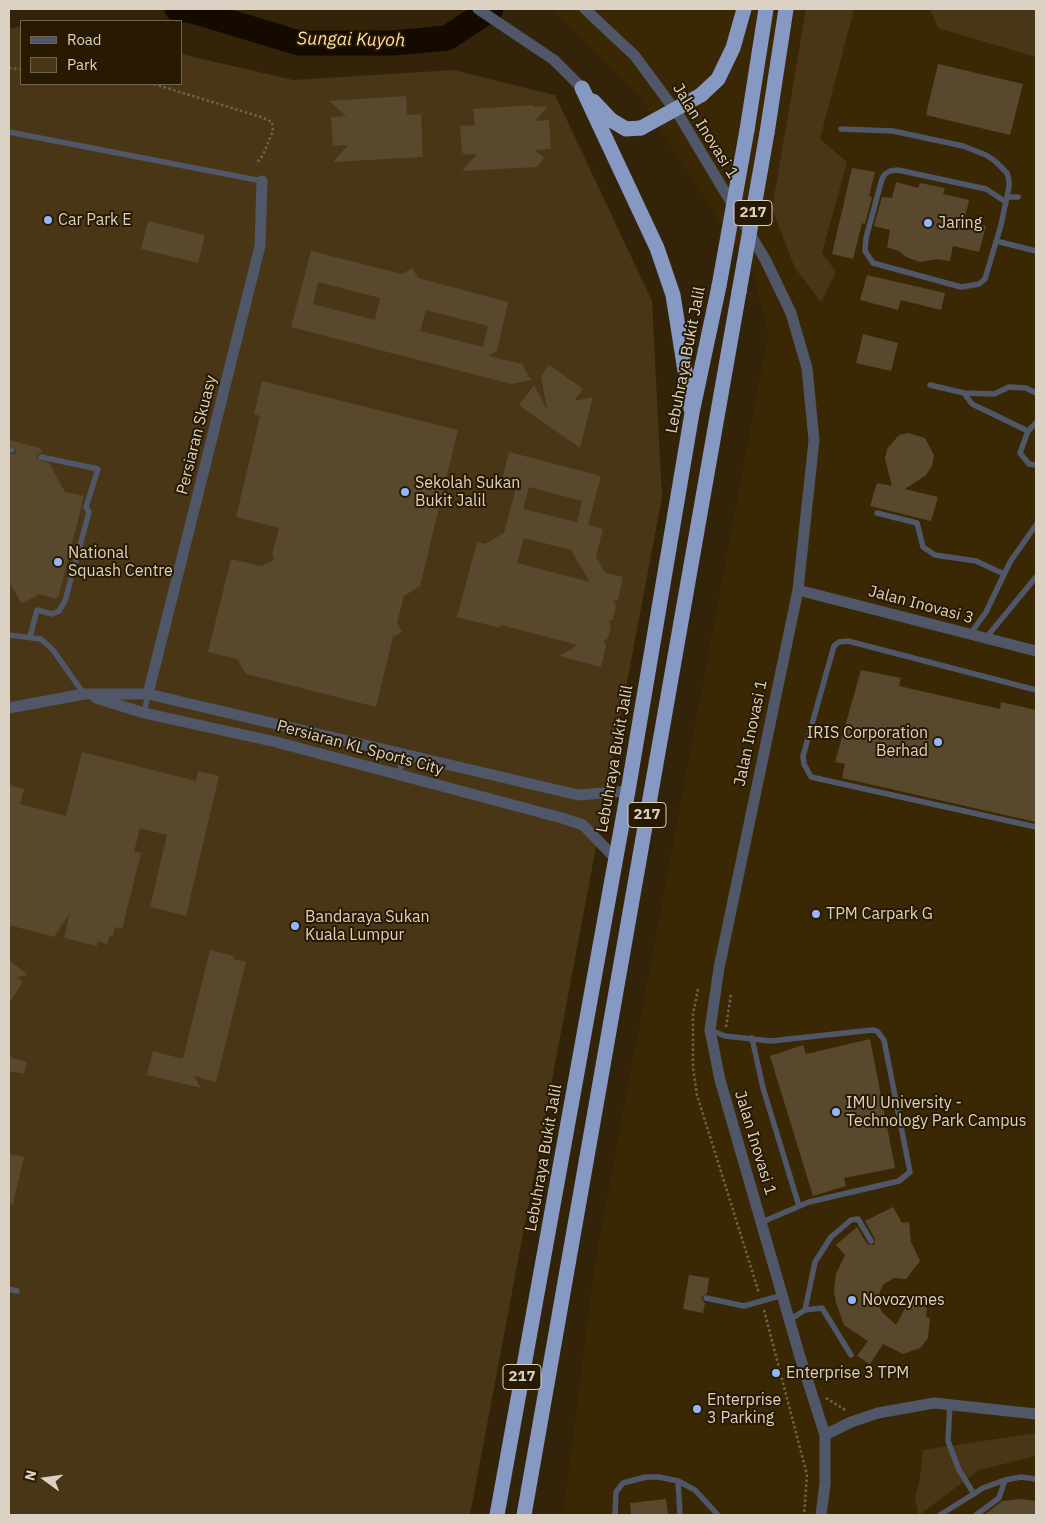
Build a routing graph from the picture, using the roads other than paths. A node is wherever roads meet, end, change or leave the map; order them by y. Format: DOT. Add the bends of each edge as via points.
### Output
graph roads {
  1 [pos="478,9"];
  2 [pos="585,9"];
  3 [pos="744,9"];
  4 [pos="766,9"];
  5 [pos="786,9"];
  6 [pos="582,88"];
  7 [pos="841,129"];
  8 [pos="9,132"];
  9 [pos="262,181"];
  10 [pos="1018,197"];
  11 [pos="1006,199"];
  12 [pos="996,241"];
  13 [pos="1036,251"];
  14 [pos="930,385"];
  15 [pos="964,393"];
  16 [pos="1036,393"];
  17 [pos="692,413"];
  18 [pos="1036,422"];
  19 [pos="1028,431"];
  20 [pos="41,457"];
  21 [pos="1036,465"];
  22 [pos="877,513"];
  23 [pos="1036,525"];
  24 [pos="1004,574"];
  25 [pos="1036,577"];
  26 [pos="798,590"];
  27 [pos="9,635"];
  28 [pos="969,635"];
  29 [pos="30,636"];
  30 [pos="984,639"];
  31 [pos="1036,651"];
  32 [pos="1036,690"];
  33 [pos="84,694"];
  34 [pos="148,694"];
  35 [pos="9,708"];
  36 [pos="144,713"];
  37 [pos="404,754"];
  38 [pos="399,775"];
  39 [pos="628,791"];
  40 [pos="1036,828"];
  41 [pos="614,858"];
  42 [pos="710,1030"];
  43 [pos="752,1038"];
  44 [pos="798,1206"];
  45 [pos="762,1222"];
  46 [pos="871,1241"];
  47 [pos="9,1289"];
  48 [pos="17,1290"];
  49 [pos="783,1295"];
  50 [pos="706,1298"];
  51 [pos="805,1310"];
  52 [pos="791,1319"];
  53 [pos="850,1355"];
  54 [pos="950,1404"];
  55 [pos="1036,1414"];
  56 [pos="825,1435"];
  57 [pos="1036,1479"];
  58 [pos="1005,1480"];
  59 [pos="678,1481"];
  60 [pos="974,1494"];
  61 [pos="497,1515"];
  62 [pos="524,1515"];
  63 [pos="615,1515"];
  64 [pos="680,1515"];
  65 [pos="718,1515"];
  66 [pos="821,1515"];
  67 [pos="940,1515"];
  68 [pos="976,1515"];
  1 -- 6 [label="street" via="554,60"];
  2 -- 26 [label="street, Jalan Inovasi 1" via="635,56 680,117 765,259 791,312 807,368 814,440"];
  3 -- 6 [label="highway, bridge" via="733,48 718,78 701,95 641,128 626,129 610,120"];
  4 -- 17 [label="highway, Lebuhraya Bukit Jalil / 217, bridge" via="719,286"];
  5 -- 62 [label="highway, 217, bridge" via="767,133"];
  6 -- 17 [label="highway" via="660,257 673,295 687,399"];
  7 -- 11 [label="lane" via="893,131 986,155 1007,173"];
  8 -- 9 [label="lane"];
  9 -- 34 [label="street, Persiaran Skuasy" via="260,246"];
  10 -- 11 [label="lane"];
  11 -- 12 [label="lane"];
  11 -- 12 [label="lane" via="986,189 890,171 882,179 865,251 874,263 882,267 971,287 985,279"];
  12 -- 13 [label="lane"];
  14 -- 15 [label="lane"];
  15 -- 16 [label="lane" via="994,394 1009,387 1026,388"];
  15 -- 19 [label="lane" via="972,404"];
  17 -- 39 [label="highway, Lebuhraya Bukit Jalil / 217"];
  18 -- 19 [label="lane"];
  19 -- 21 [label="lane" via="1020,453 1029,464"];
  20 -- 29 [label="lane" via="98,469 65,601 59,611 52,614 36,610"];
  22 -- 24 [label="lane" via="917,523 923,547 935,555 976,561"];
  23 -- 24 [label="lane"];
  24 -- 28 [label="lane" via="986,612"];
  25 -- 30 [label="lane"];
  26 -- 28 [label="street, Jalan Inovasi 3"];
  26 -- 42 [label="street, Jalan Inovasi 1" via="719,968"];
  27 -- 29 [label="lane"];
  28 -- 30 [label="street, Jalan Inovasi 3"];
  29 -- 33 [label="lane" via="41,639 53,650"];
  30 -- 31 [label="street, Jalan Inovasi 3"];
  32 -- 40 [label="lane" via="848,641 839,642 834,646 803,756 811,777"];
  33 -- 34 [label="street, Persiaran KL Sports City"];
  33 -- 35 [label="street, Persiaran KL Sports City"];
  33 -- 36 [label="street, Persiaran KL Sports City"];
  34 -- 36 [label="lane"];
  34 -- 37 [label="street, Persiaran KL Sports City"];
  36 -- 38 [label="street, Persiaran KL Sports City" via="276,742"];
  37 -- 38 [label="lane"];
  37 -- 39 [label="street, Persiaran KL Sports City" via="578,795"];
  38 -- 41 [label="street, Persiaran KL Sports City" via="583,825"];
  39 -- 41 [label="highway, Lebuhraya Bukit Jalil / 217"];
  41 -- 61 [label="highway, Lebuhraya Bukit Jalil / 217"];
  42 -- 43 [label="lane" via="725,1036"];
  42 -- 45 [label="street, Jalan Inovasi 1" via="720,1080"];
  43 -- 44 [label="lane"];
  43 -- 44 [label="lane" via="771,1041 872,1030 884,1040 910,1172 898,1181 842,1192"];
  44 -- 45 [label="lane"];
  45 -- 49 [label="street, Jalan Inovasi 1"];
  46 -- 51 [label="lane" via="858,1219 851,1220 831,1237 815,1262"];
  47 -- 48 [label="lane"];
  49 -- 50 [label="lane" via="744,1306"];
  49 -- 52 [label="street, Jalan Inovasi 1"];
  51 -- 52 [label="lane"];
  51 -- 53 [label="lane" via="822,1308"];
  52 -- 56 [label="street, Jalan Inovasi 1"];
  54 -- 55 [label="street"];
  54 -- 56 [label="street" via="878,1413"];
  54 -- 60 [label="lane" via="948,1441 959,1470"];
  56 -- 66 [label="street, Jalan Inovasi 1"];
  57 -- 58 [label="lane"];
  58 -- 60 [label="lane"];
  58 -- 68 [label="lane" via="999,1498"];
  59 -- 63 [label="lane" via="659,1476 623,1483 616,1492"];
  59 -- 64 [label="lane"];
  59 -- 65 [label="lane" via="704,1497"];
  60 -- 67 [label="lane"];
}
